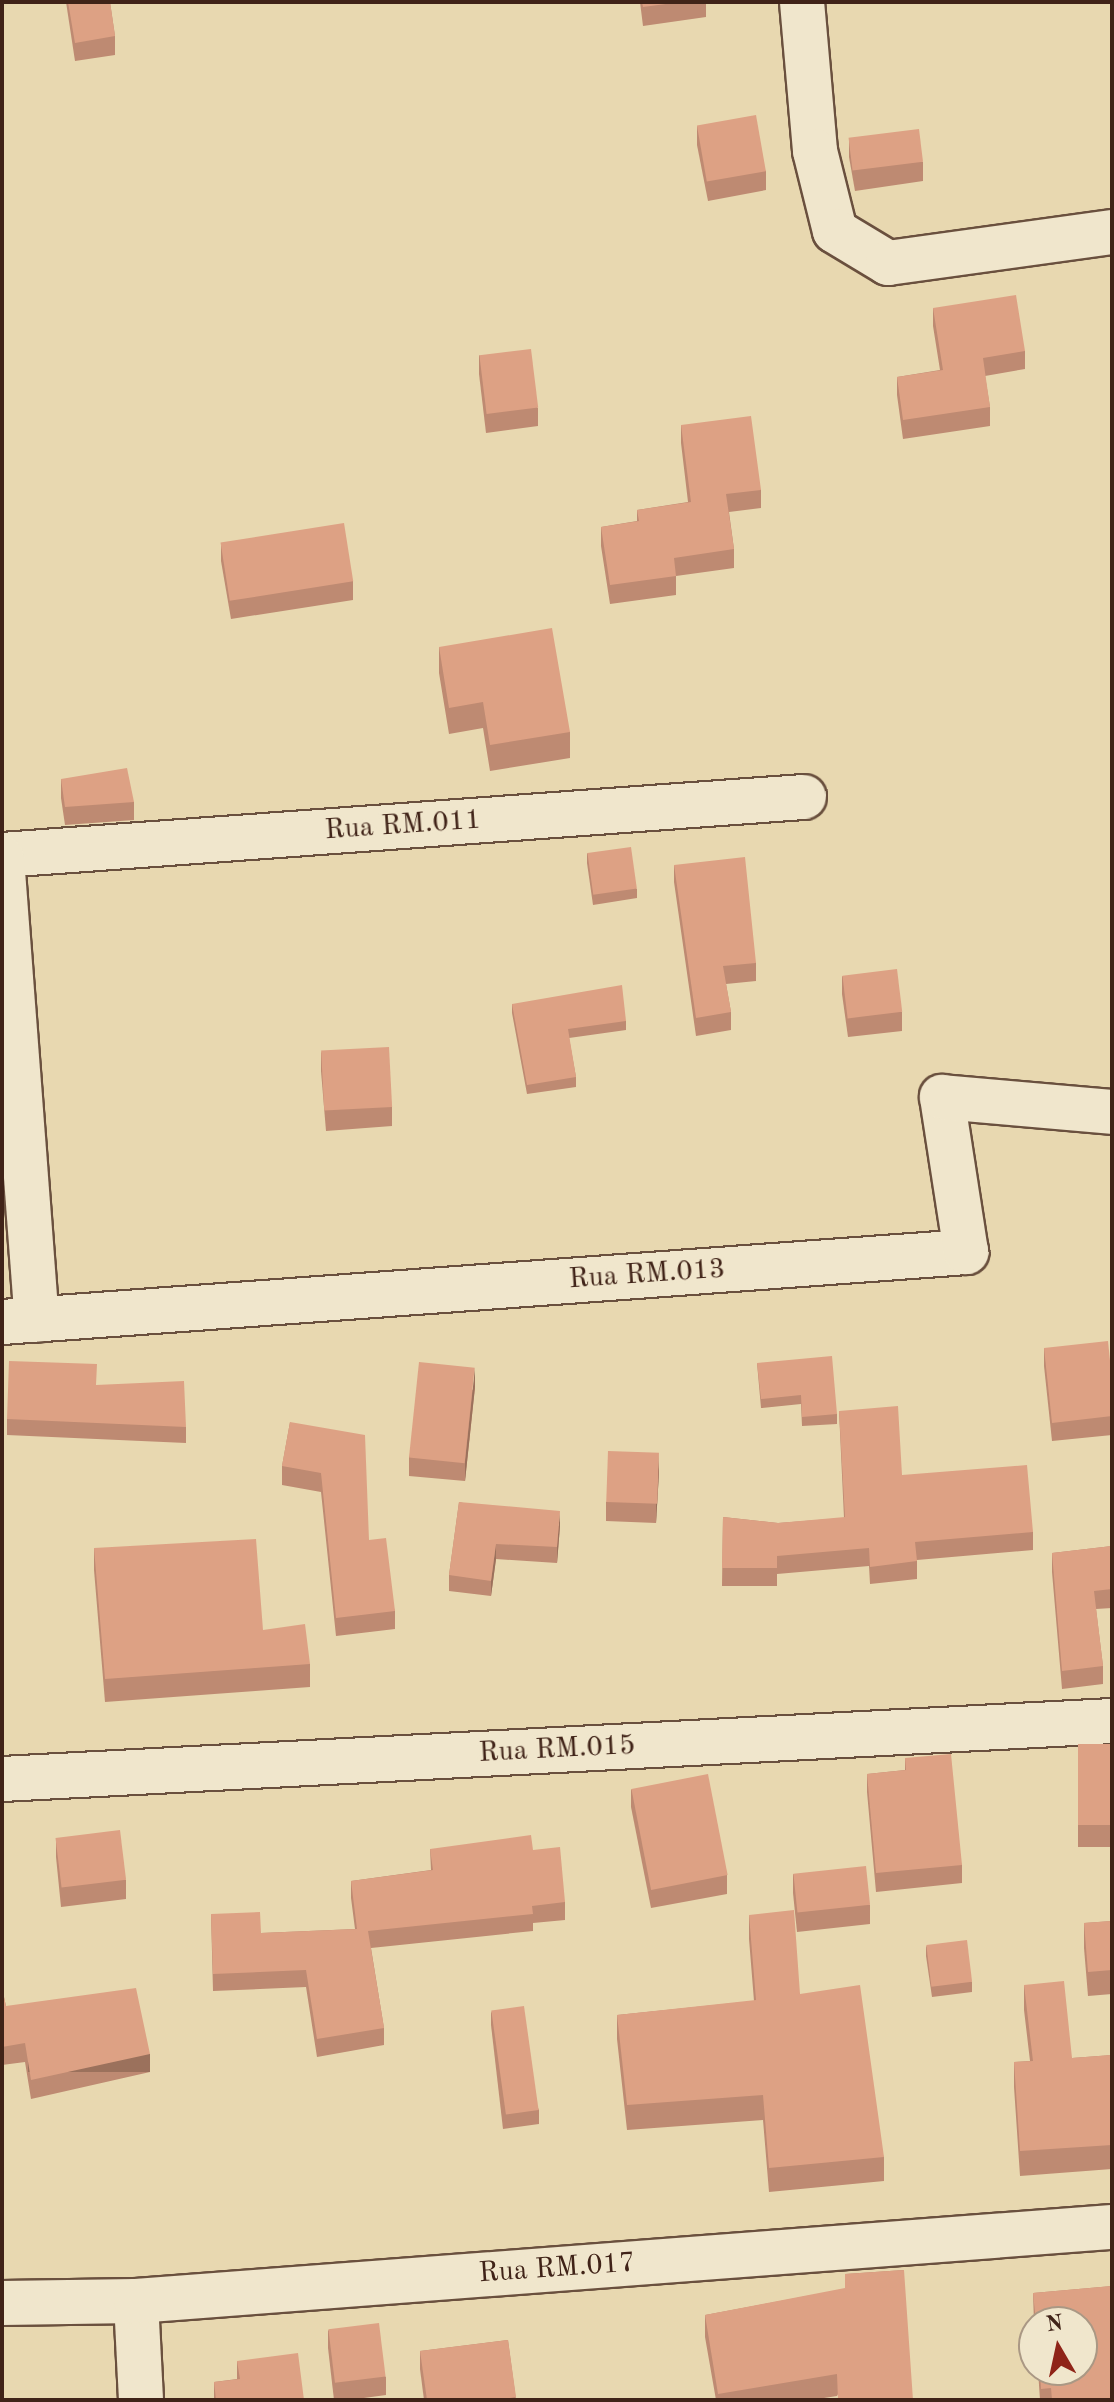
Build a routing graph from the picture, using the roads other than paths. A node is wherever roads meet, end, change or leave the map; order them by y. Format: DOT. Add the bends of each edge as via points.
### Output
graph roads {
  1 [pos="802,2"];
  2 [pos="1112,232"];
  3 [pos="804,797"];
  4 [pos="2,857"];
  5 [pos="1112,1112"];
  6 [pos="20,1321"];
  7 [pos="1112,1721"];
  8 [pos="2,1779"];
  9 [pos="1112,2227"];
  10 [pos="136,2301"];
  11 [pos="2,2303"];
  12 [pos="141,2400"];
  1 -- 2 [label="street" via="815,151 835,231 888,263"];
  3 -- 4 [label="street, Rua RM.011"];
  4 -- 6 [label="street"];
  5 -- 6 [label="street, Rua RM.013" via="942,1097 966,1252"];
  7 -- 8 [label="street, Rua RM.015"];
  9 -- 10 [label="street, Rua RM.017"];
  10 -- 11 [label="street, Rua RM.017"];
  10 -- 12 [label="street"];
}
